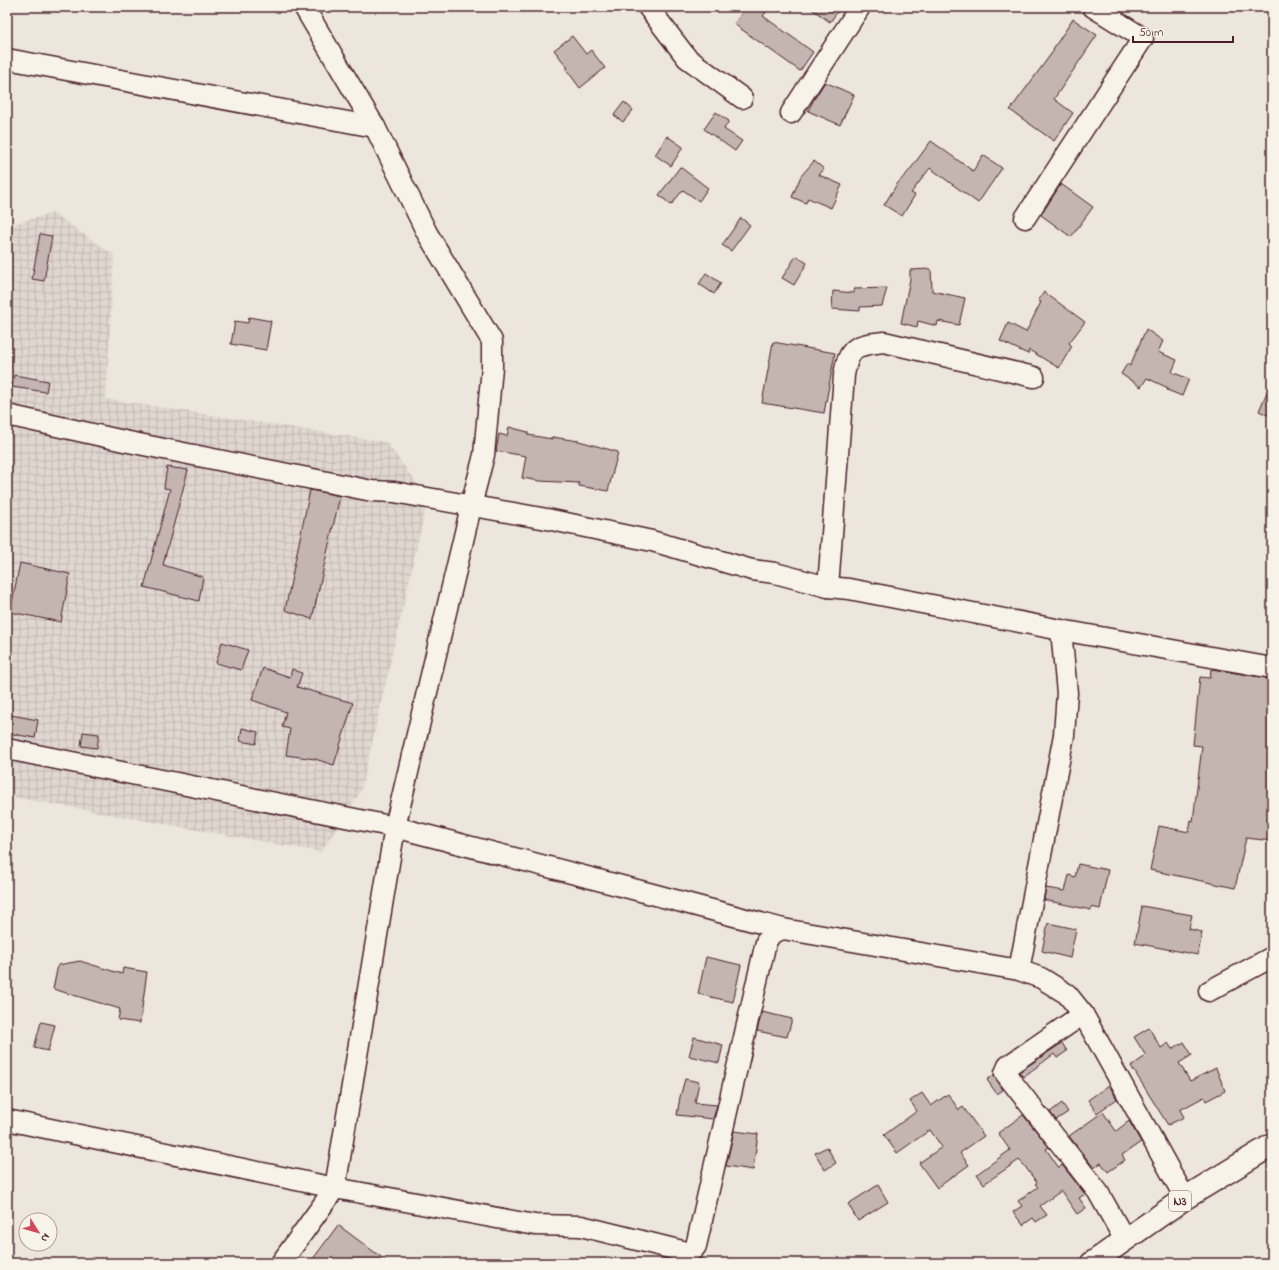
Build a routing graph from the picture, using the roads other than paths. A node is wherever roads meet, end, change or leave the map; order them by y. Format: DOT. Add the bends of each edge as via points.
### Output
graph roads {
  1 [pos="304,7"];
  2 [pos="648,7"];
  3 [pos="860,7"];
  4 [pos="1093,7"];
  5 [pos="7,59"];
  6 [pos="742,98"];
  7 [pos="791,113"];
  8 [pos="375,127"];
  9 [pos="1024,218"];
  10 [pos="1034,377"];
  11 [pos="7,415"];
  12 [pos="472,505"];
  13 [pos="828,587"];
  14 [pos="1061,630"];
  15 [pos="1272,668"];
  16 [pos="7,749"];
  17 [pos="395,827"];
  18 [pos="782,929"];
  19 [pos="1272,957"];
  20 [pos="1019,970"];
  21 [pos="1209,990"];
  22 [pos="1083,1014"];
  23 [pos="7,1120"];
  24 [pos="1272,1145"];
  25 [pos="335,1188"];
  26 [pos="1185,1198"];
  27 [pos="1125,1240"];
  28 [pos="281,1263"];
  29 [pos="1092,1263"];
  1 -- 8 [label="street"];
  2 -- 6 [label="street" via="687,58"];
  3 -- 7 [label="street"];
  4 -- 9 [label="street" via="1143,38"];
  5 -- 8 [label="street"];
  8 -- 12 [label="street" via="427,233 492,341 484,455"];
  10 -- 13 [label="street" via="884,342 862,345 852,350 846,361 844,374"];
  11 -- 12 [label="street" via="372,491 394,492"];
  12 -- 13 [label="street" via="652,541 752,570 775,573"];
  12 -- 17 [label="street"];
  13 -- 14 [label="street"];
  14 -- 15 [label="street"];
  14 -- 20 [label="street" via="1067,692 1064,735"];
  16 -- 17 [label="street"];
  17 -- 18 [label="street"];
  17 -- 25 [label="street"];
  18 -- 20 [label="street"];
  18 -- 25 [label="street" via="772,932 766,942 693,1250 686,1252 581,1226 535,1225"];
  19 -- 21 [label="street"];
  20 -- 22 [label="street" via="1041,978 1067,994"];
  22 -- 26 [label="street"];
  22 -- 27 [label="street" via="1008,1066 1005,1073 1094,1187"];
  23 -- 25 [label="street"];
  24 -- 26 [label="highway, N3"];
  25 -- 28 [label="street"];
  26 -- 27 [label="highway, N3"];
  27 -- 29 [label="highway, N3"];
}
